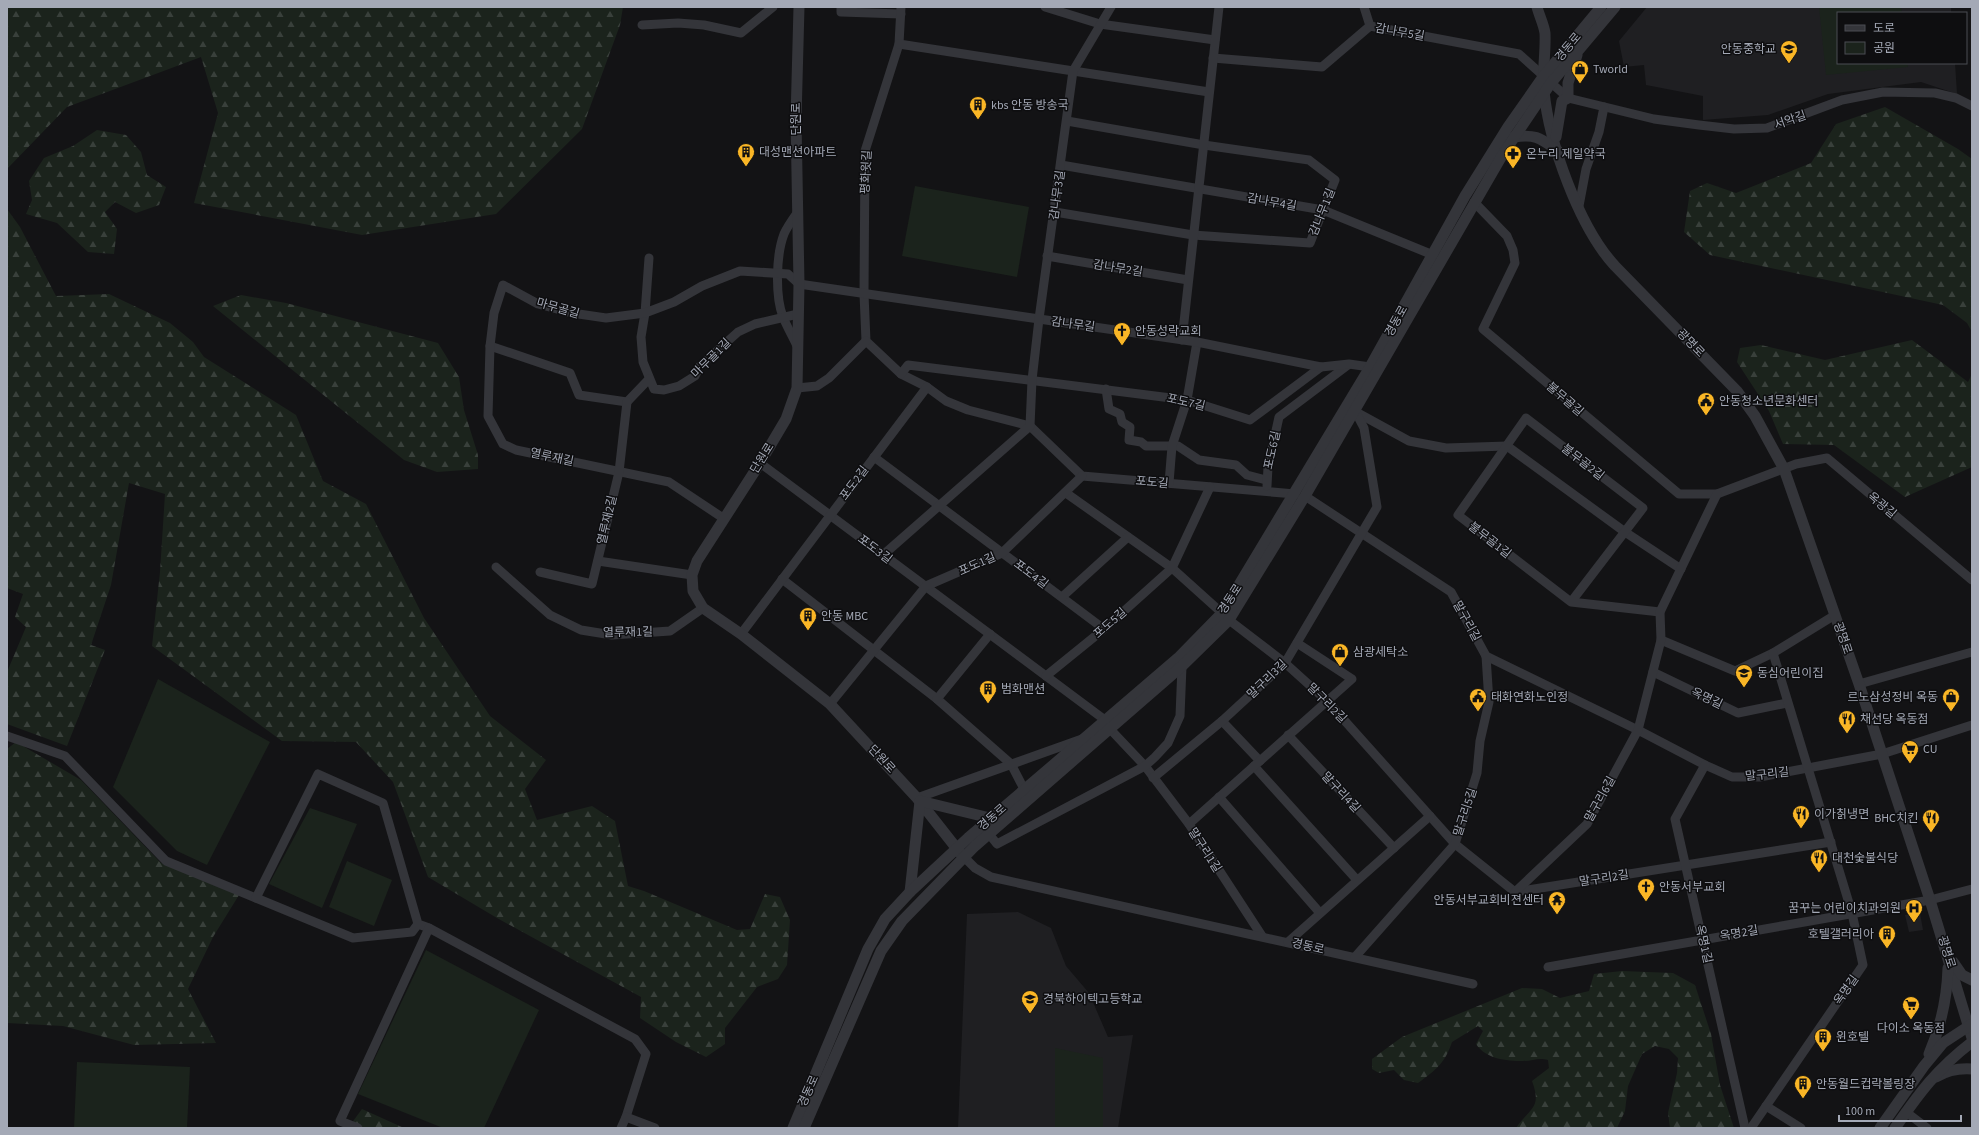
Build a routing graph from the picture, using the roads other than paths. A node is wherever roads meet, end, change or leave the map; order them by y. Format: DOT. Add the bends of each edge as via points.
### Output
graph roads {
  1 [pos="773,7"];
  2 [pos="799,7"];
  3 [pos="841,7"];
  4 [pos="1045,7"];
  5 [pos="1111,7"];
  6 [pos="1219,7"];
  7 [pos="1364,7"];
  8 [pos="1537,7"];
  9 [pos="1601,7"];
  10 [pos="1615,7"];
  11 [pos="901,11"];
  12 [pos="1100,24"];
  13 [pos="642,25"];
  14 [pos="1370,26"];
  15 [pos="1215,40"];
  16 [pos="899,44"];
  17 [pos="1578,49"];
  18 [pos="1213,58"];
  19 [pos="1073,71"];
  20 [pos="1547,80"];
  21 [pos="1209,92"];
  22 [pos="1544,92"];
  23 [pos="1568,98"];
  24 [pos="1972,106"];
  25 [pos="1604,107"];
  26 [pos="1067,121"];
  27 [pos="1514,137"];
  28 [pos="1204,145"];
  29 [pos="1556,149"];
  30 [pos="1061,165"];
  31 [pos="1198,189"];
  32 [pos="1474,202"];
  33 [pos="1579,206"];
  34 [pos="1322,210"];
  35 [pos="1055,212"];
  36 [pos="797,213"];
  37 [pos="1193,235"];
  38 [pos="1433,255"];
  39 [pos="1047,256"];
  40 [pos="648,258"];
  41 [pos="778,273"];
  42 [pos="1188,280"];
  43 [pos="799,284"];
  44 [pos="864,294"];
  45 [pos="494,313"];
  46 [pos="645,313"];
  47 [pos="798,314"];
  48 [pos="782,316"];
  49 [pos="1039,319"];
  50 [pos="1182,340"];
  51 [pos="866,341"];
  52 [pos="1197,342"];
  53 [pos="490,346"];
  54 [pos="798,349"];
  55 [pos="1349,364"];
  56 [pos="1321,367"];
  57 [pos="1370,367"];
  58 [pos="901,374"];
  59 [pos="649,379"];
  60 [pos="1032,380"];
  61 [pos="927,387"];
  62 [pos="797,388"];
  63 [pos="1106,389"];
  64 [pos="1187,400"];
  65 [pos="627,402"];
  66 [pos="1351,409"];
  67 [pos="1030,426"];
  68 [pos="1172,446"];
  69 [pos="1507,446"];
  70 [pos="874,457"];
  71 [pos="760,463"];
  72 [pos="1784,469"];
  73 [pos="619,472"];
  74 [pos="1082,476"];
  75 [pos="1266,480"];
  76 [pos="1169,483"];
  77 [pos="1210,487"];
  78 [pos="1267,491"];
  79 [pos="1066,493"];
  80 [pos="1717,494"];
  81 [pos="1300,495"];
  82 [pos="939,505"];
  83 [pos="830,515"];
  84 [pos="723,518"];
  85 [pos="1625,532"];
  86 [pos="1362,533"];
  87 [pos="1128,537"];
  88 [pos="1002,552"];
  89 [pos="884,555"];
  90 [pos="598,562"];
  91 [pos="496,567"];
  92 [pos="1172,568"];
  93 [pos="1681,569"];
  94 [pos="540,572"];
  95 [pos="692,575"];
  96 [pos="782,580"];
  97 [pos="1972,580"];
  98 [pos="926,586"];
  99 [pos="1062,597"];
  100 [pos="1571,602"];
  101 [pos="703,608"];
  102 [pos="1660,612"];
  103 [pos="1835,615"];
  104 [pos="1226,616"];
  105 [pos="1104,628"];
  106 [pos="741,634"];
  107 [pos="990,634"];
  108 [pos="1661,640"];
  109 [pos="1297,643"];
  110 [pos="874,650"];
  111 [pos="1972,652"];
  112 [pos="1773,653"];
  113 [pos="1486,656"];
  114 [pos="1285,664"];
  115 [pos="1182,666"];
  116 [pos="1653,672"];
  117 [pos="1046,676"];
  118 [pos="1859,684"];
  119 [pos="937,699"];
  120 [pos="1327,701"];
  121 [pos="1787,703"];
  122 [pos="830,704"];
  123 [pos="1222,721"];
  124 [pos="1107,724"];
  125 [pos="1972,725"];
  126 [pos="1638,730"];
  127 [pos="1288,735"];
  128 [pos="7,736"];
  129 [pos="1083,739"];
  130 [pos="1882,754"];
  131 [pos="1257,763"];
  132 [pos="1011,764"];
  133 [pos="1705,765"];
  134 [pos="1145,766"];
  135 [pos="1808,768"];
  136 [pos="1153,778"];
  137 [pos="1024,789"];
  138 [pos="1219,797"];
  139 [pos="919,799"];
  140 [pos="1430,816"];
  141 [pos="990,818"];
  142 [pos="1189,824"];
  143 [pos="989,834"];
  144 [pos="1831,842"];
  145 [pos="1455,844"];
  146 [pos="1394,848"];
  147 [pos="960,853"];
  148 [pos="1685,865"];
  149 [pos="1357,880"];
  150 [pos="1972,889"];
  151 [pos="910,892"];
  152 [pos="1515,892"];
  153 [pos="256,898"];
  154 [pos="1930,900"];
  155 [pos="1320,913"];
  156 [pos="1852,913"];
  157 [pos="418,924"];
  158 [pos="429,928"];
  159 [pos="1262,936"];
  160 [pos="1703,940"];
  161 [pos="1288,942"];
  162 [pos="1948,956"];
  163 [pos="1355,957"];
  164 [pos="1548,967"];
  165 [pos="1972,980"];
  166 [pos="1473,984"];
  167 [pos="1970,1026"];
  168 [pos="1972,1038"];
  169 [pos="1972,1042"];
  170 [pos="1924,1066"];
  171 [pos="1972,1069"];
  172 [pos="1927,1082"];
  173 [pos="1766,1106"];
  174 [pos="1906,1112"];
  175 [pos="626,1117"];
  176 [pos="358,1128"];
  177 [pos="621,1128"];
  178 [pos="655,1128"];
  179 [pos="793,1128"];
  180 [pos="804,1128"];
  181 [pos="1745,1128"];
  182 [pos="1751,1128"];
  183 [pos="1801,1128"];
  184 [pos="1880,1128"];
  185 [pos="1896,1128"];
  186 [pos="1927,1128"];
  1 -- 13 [label="street" via="741,33 704,25"];
  2 -- 36 [label="street, 단원로"];
  3 -- 11 [label="street" via="841,12"];
  4 -- 12 [label="street"];
  5 -- 12 [label="street, 감나무3길"];
  6 -- 15 [label="street"];
  7 -- 14 [label="street"];
  8 -- 20 [label="street, 광명로" via="1545,32"];
  9 -- 20 [label="street, 경동로"];
  10 -- 17 [label="street, 경동로"];
  11 -- 16 [label="street, 평화윗길"];
  12 -- 15 [label="street"];
  12 -- 19 [label="street, 감나무3길"];
  14 -- 18 [label="street, 감나무5길" via="1322,67"];
  14 -- 20 [label="street, 감나무5길" via="1518,54"];
  15 -- 18 [label="street"];
  16 -- 19 [label="street"];
  16 -- 44 [label="street, 평화윗길" via="865,151"];
  17 -- 20 [label="street, 경동로"];
  17 -- 23 [label="street" via="1568,83"];
  18 -- 21 [label="street"];
  19 -- 21 [label="street"];
  19 -- 26 [label="street, 감나무3길"];
  20 -- 22 [label="street, 광명로"];
  20 -- 23 [label="street, 서악길"];
  20 -- 38 [label="street, 경동로" via="1508,127"];
  21 -- 28 [label="street"];
  22 -- 27 [label="street, 경동로"];
  22 -- 29 [label="street, 광명로"];
  23 -- 25 [label="street, 서악길"];
  23 -- 29 [label="street" via="1562,101"];
  24 -- 25 [label="street, 서악길" via="1956,98 1935,93 1883,92 1842,100 1767,128 1734,128 1654,119"];
  25 -- 33 [label="street" via="1599,132 1586,169"];
  26 -- 28 [label="street"];
  26 -- 30 [label="street, 감나무3길"];
  27 -- 29 [label="street" via="1532,135"];
  27 -- 32 [label="street, 경동로"];
  28 -- 31 [label="street"];
  28 -- 34 [label="street, 감나무1길" via="1309,160 1335,180"];
  29 -- 33 [label="street, 광명로"];
  30 -- 31 [label="street"];
  30 -- 35 [label="street, 감나무3길"];
  31 -- 34 [label="street, 감나무4길"];
  31 -- 37 [label="street"];
  32 -- 66 [label="street, 경동로"];
  32 -- 80 [label="street, 불무골길" via="1507,236 1515,263 1483,329 1678,494"];
  33 -- 72 [label="street, 광명로" via="1603,253 1737,391 1755,416"];
  34 -- 37 [label="street, 감나무1길" via="1310,243"];
  34 -- 38 [label="street, 감나무4길"];
  35 -- 37 [label="street"];
  35 -- 39 [label="street, 감나무3길"];
  36 -- 41 [label="street" via="784,234"];
  36 -- 43 [label="street, 단원로"];
  37 -- 42 [label="street"];
  38 -- 57 [label="street, 경동로"];
  39 -- 42 [label="street, 감나무2길"];
  39 -- 49 [label="street, 감나무3길"];
  40 -- 46 [label="street"];
  41 -- 43 [label="street, 마무골길" via="788,274"];
  41 -- 46 [label="street, 마무골길" via="740,271"];
  41 -- 48 [label="street"];
  42 -- 50 [label="street"];
  43 -- 44 [label="street, 감나무길"];
  43 -- 47 [label="street, 단원로"];
  44 -- 49 [label="street, 감나무길"];
  44 -- 51 [label="street"];
  45 -- 46 [label="street, 마무골길" via="503,285 538,304 572,313 606,318"];
  45 -- 53 [label="street, 열루재길"];
  46 -- 59 [label="street" via="643,362"];
  47 -- 48 [label="street, 마무골1길"];
  47 -- 54 [label="street, 단원로"];
  48 -- 54 [label="street"];
  48 -- 59 [label="street, 마무골1길" via="738,332 700,366 695,376 679,386 664,390 654,389"];
  49 -- 50 [label="street, 감나무길"];
  49 -- 60 [label="street"];
  50 -- 52 [label="street, 감나무길"];
  51 -- 58 [label="street"];
  51 -- 62 [label="street" via="829,378 817,386"];
  52 -- 56 [label="street, 감나무길"];
  52 -- 64 [label="street"];
  53 -- 65 [label="street" via="570,373 580,395"];
  53 -- 73 [label="street, 열루재길" via="488,416 503,444 516,450"];
  54 -- 62 [label="street, 단원로"];
  55 -- 56 [label="street, 감나무길"];
  55 -- 57 [label="street, 감나무길"];
  55 -- 75 [label="street, 포도6길" via="1279,418"];
  56 -- 64 [label="street, 포도7길" via="1250,420"];
  57 -- 66 [label="street, 경동로"];
  58 -- 60 [label="street, 포도7길" via="908,365"];
  58 -- 61 [label="street"];
  59 -- 65 [label="street"];
  60 -- 63 [label="street, 포도7길"];
  60 -- 67 [label="street"];
  61 -- 67 [label="street" via="946,401 968,410"];
  61 -- 70 [label="street, 포도2길"];
  62 -- 71 [label="street, 단원로" via="786,419"];
  63 -- 64 [label="street, 포도7길"];
  63 -- 68 [label="street, 포도6길" via="1109,409 1120,414 1122,422 1130,427 1129,440 1141,442 1146,446"];
  64 -- 68 [label="street"];
  65 -- 73 [label="street, 열루재2길"];
  66 -- 69 [label="street" via="1409,441 1446,448"];
  66 -- 81 [label="street, 경동로"];
  66 -- 86 [label="street, 말구리3길" via="1364,428 1377,507"];
  67 -- 74 [label="street"];
  67 -- 82 [label="street"];
  68 -- 75 [label="street, 포도6길" via="1178,446 1199,460 1236,465 1247,475"];
  68 -- 76 [label="street"];
  69 -- 85 [label="street"];
  69 -- 85 [label="street, 불무골2길" via="1526,418 1643,508"];
  69 -- 100 [label="street, 불무골1길" via="1458,516"];
  70 -- 82 [label="street, 포도4길"];
  70 -- 83 [label="street, 포도2길"];
  71 -- 83 [label="street, 포도3길"];
  71 -- 84 [label="street, 단원로"];
  72 -- 80 [label="street, 불무골길"];
  72 -- 97 [label="street, 옥광길" via="1827,458"];
  72 -- 103 [label="street, 광명로"];
  73 -- 84 [label="street, 열루재길" via="670,482"];
  73 -- 90 [label="street, 열루재2길"];
  74 -- 76 [label="street, 포도길"];
  74 -- 79 [label="street, 포도1길"];
  75 -- 78 [label="street"];
  76 -- 77 [label="street, 포도길"];
  77 -- 78 [label="street, 포도길"];
  77 -- 92 [label="street, 포도5길"];
  78 -- 81 [label="street, 포도길"];
  79 -- 87 [label="street"];
  79 -- 88 [label="street, 포도1길"];
  80 -- 93 [label="street"];
  81 -- 86 [label="street, 말구리길"];
  81 -- 104 [label="street, 경동로"];
  82 -- 88 [label="street, 포도4길"];
  82 -- 89 [label="street"];
  83 -- 89 [label="street, 포도3길"];
  83 -- 96 [label="street, 포도2길"];
  84 -- 95 [label="street, 단원로" via="697,561"];
  85 -- 93 [label="street"];
  85 -- 100 [label="street"];
  86 -- 109 [label="street, 말구리3길"];
  86 -- 113 [label="street, 말구리길" via="1451,592"];
  87 -- 92 [label="street"];
  87 -- 99 [label="street"];
  88 -- 98 [label="street, 포도1길"];
  88 -- 99 [label="street, 포도4길"];
  89 -- 98 [label="street, 포도3길"];
  90 -- 94 [label="street, 열루재2길" via="592,584"];
  90 -- 95 [label="street"];
  91 -- 101 [label="street, 열루재1길" via="550,615 581,630 612,635 670,631"];
  92 -- 104 [label="street, 말구리2길"];
  92 -- 105 [label="street, 포도5길"];
  93 -- 102 [label="street"];
  95 -- 101 [label="street, 단원로" via="693,592"];
  96 -- 106 [label="street, 포도2길"];
  96 -- 110 [label="street"];
  98 -- 107 [label="street, 포도3길"];
  98 -- 110 [label="street, 포도1길"];
  99 -- 105 [label="street, 포도4길"];
  100 -- 102 [label="street"];
  101 -- 106 [label="street, 단원로"];
  102 -- 108 [label="street"];
  103 -- 112 [label="street"];
  103 -- 118 [label="street, 광명로"];
  104 -- 114 [label="street, 말구리2길"];
  104 -- 115 [label="street, 경동로"];
  104 -- 124 [label="street, 경동로"];
  105 -- 117 [label="street, 포도5길"];
  106 -- 122 [label="street, 단원로"];
  107 -- 117 [label="street, 포도3길"];
  107 -- 119 [label="street"];
  108 -- 112 [label="street" via="1735,671"];
  108 -- 116 [label="street"];
  109 -- 114 [label="street, 말구리3길"];
  109 -- 120 [label="street" via="1352,679"];
  110 -- 119 [label="street"];
  110 -- 122 [label="street, 포도1길"];
  111 -- 118 [label="street"];
  112 -- 121 [label="street, 옥명길"];
  113 -- 126 [label="street, 말구리길"];
  113 -- 145 [label="street, 말구리5길" via="1489,702 1480,741 1477,773"];
  114 -- 120 [label="street, 말구리2길"];
  114 -- 123 [label="street, 말구리3길"];
  115 -- 124 [label="street, 경동로"];
  115 -- 134 [label="street" via="1180,716 1168,743"];
  116 -- 121 [label="street, 옥명길" via="1738,713"];
  116 -- 126 [label="street"];
  117 -- 124 [label="street, 포도3길"];
  118 -- 130 [label="street, 광명로"];
  119 -- 132 [label="street"];
  120 -- 127 [label="street"];
  120 -- 140 [label="street, 말구리2길"];
  121 -- 135 [label="street, 옥명길"];
  122 -- 139 [label="street, 단원로"];
  123 -- 131 [label="street"];
  123 -- 136 [label="street, 말구리3길"];
  124 -- 129 [label="street, 경동로"];
  124 -- 134 [label="street, 말구리1길"];
  124 -- 143 [label="street, 경동로"];
  125 -- 130 [label="street"];
  126 -- 133 [label="street, 말구리길"];
  126 -- 152 [label="street, 말구리6길" via="1587,824"];
  127 -- 131 [label="street"];
  127 -- 146 [label="street, 말구리4길"];
  128 -- 153 [label="street" via="65,756 166,861"];
  129 -- 132 [label="street"];
  129 -- 137 [label="street, 경동로"];
  130 -- 135 [label="street, 말구리길"];
  130 -- 154 [label="street, 광명로"];
  131 -- 138 [label="street"];
  131 -- 149 [label="street"];
  132 -- 137 [label="street"];
  132 -- 139 [label="street"];
  133 -- 135 [label="street, 말구리길" via="1732,777 1760,777"];
  133 -- 148 [label="street, 옥명1길" via="1675,820"];
  134 -- 136 [label="street, 말구리1길"];
  134 -- 143 [label="street" via="997,844"];
  135 -- 144 [label="street, 옥명길"];
  136 -- 142 [label="street, 말구리1길"];
  137 -- 141 [label="street, 경동로"];
  138 -- 142 [label="street"];
  138 -- 155 [label="street"];
  139 -- 141 [label="street"];
  139 -- 147 [label="street, 단원로"];
  139 -- 151 [label="street"];
  140 -- 145 [label="street, 말구리2길"];
  140 -- 146 [label="street"];
  141 -- 147 [label="street, 경동로"];
  142 -- 159 [label="street, 말구리1길"];
  143 -- 147 [label="street, 경동로"];
  144 -- 148 [label="street, 말구리2길"];
  144 -- 156 [label="street, 옥명길"];
  145 -- 152 [label="street, 말구리2길"];
  145 -- 163 [label="street, 말구리5길"];
  146 -- 149 [label="street"];
  147 -- 151 [label="street, 경동로"];
  147 -- 159 [label="street, 경동로" via="975,868 991,876"];
  147 -- 180 [label="street, 경동로" via="885,943"];
  148 -- 152 [label="street, 말구리2길"];
  148 -- 160 [label="street, 옥명1길"];
  149 -- 155 [label="street"];
  150 -- 154 [label="street, 옥명2길"];
  151 -- 179 [label="street, 경동로" via="885,919 874,937"];
  153 -- 157 [label="street" via="353,938 412,932"];
  153 -- 157 [label="street" via="318,774 383,803"];
  154 -- 156 [label="street, 옥명2길"];
  154 -- 162 [label="street, 광명로"];
  155 -- 161 [label="street"];
  156 -- 160 [label="street, 옥명2길"];
  156 -- 173 [label="street, 옥명길" via="1863,965"];
  157 -- 158 [label="street"];
  158 -- 175 [label="street" via="635,1039 646,1054"];
  158 -- 176 [label="street" via="340,1121"];
  159 -- 161 [label="street, 경동로"];
  160 -- 164 [label="street, 옥명2길"];
  160 -- 181 [label="street, 옥명1길"];
  161 -- 163 [label="street, 경동로"];
  162 -- 165 [label="street" via="1962,975"];
  162 -- 167 [label="street, 광명로"];
  162 -- 170 [label="street" via="1943,1016"];
  163 -- 166 [label="street, 경동로"];
  167 -- 168 [label="street, 광명로"];
  167 -- 170 [label="street" via="1943,1043"];
  169 -- 172 [label="street" via="1952,1057"];
  170 -- 184 [label="street"];
  171 -- 172 [label="street" via="1948,1071"];
  172 -- 174 [label="street"];
  173 -- 182 [label="street, 옥명길"];
  173 -- 183 [label="street"];
  174 -- 185 [label="street"];
  174 -- 186 [label="street"];
  175 -- 177 [label="street"];
  175 -- 178 [label="street"];
}
